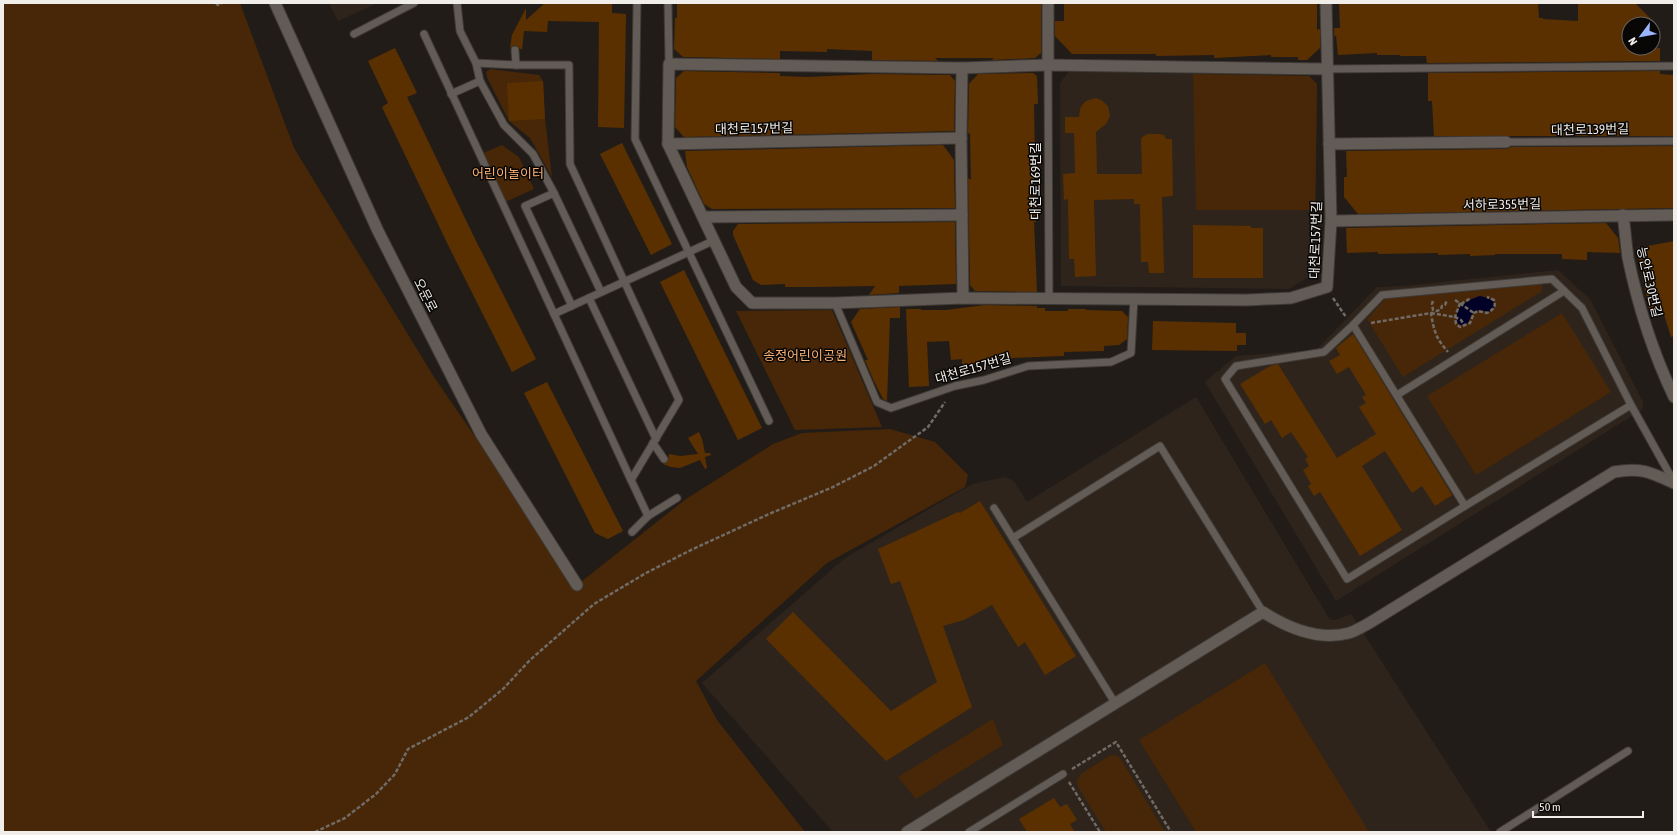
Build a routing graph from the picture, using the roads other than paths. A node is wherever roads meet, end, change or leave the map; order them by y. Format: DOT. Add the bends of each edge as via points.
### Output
graph roads {
  1 [pos="276,3"];
  2 [pos="414,3"];
  3 [pos="457,3"];
  4 [pos="637,3"];
  5 [pos="668,3"];
  6 [pos="1048,3"];
  7 [pos="1326,3"];
  8 [pos="354,34"];
  9 [pos="424,34"];
  10 [pos="515,50"];
  11 [pos="476,63"];
  12 [pos="669,64"];
  13 [pos="516,65"];
  14 [pos="1048,65"];
  15 [pos="1674,66"];
  16 [pos="962,68"];
  17 [pos="1327,69"];
  18 [pos="480,81"];
  19 [pos="452,94"];
  20 [pos="960,138"];
  21 [pos="1674,141"];
  22 [pos="1506,142"];
  23 [pos="668,144"];
  24 [pos="1330,144"];
  25 [pos="554,193"];
  26 [pos="962,215"];
  27 [pos="1623,215"];
  28 [pos="1674,215"];
  29 [pos="704,217"];
  30 [pos="1331,221"];
  31 [pos="715,240"];
  32 [pos="688,252"];
  33 [pos="624,282"];
  34 [pos="1564,291"];
  35 [pos="601,292"];
  36 [pos="589,298"];
  37 [pos="963,298"];
  38 [pos="1049,298"];
  39 [pos="1134,298"];
  40 [pos="835,303"];
  41 [pos="572,306"];
  42 [pos="554,314"];
  43 [pos="1353,325"];
  44 [pos="1397,395"];
  45 [pos="1674,397"];
  46 [pos="1631,405"];
  47 [pos="769,420"];
  48 [pos="655,441"];
  49 [pos="664,459"];
  50 [pos="631,480"];
  51 [pos="1674,483"];
  52 [pos="677,498"];
  53 [pos="1465,506"];
  54 [pos="994,508"];
  55 [pos="648,516"];
  56 [pos="632,532"];
  57 [pos="1013,538"];
  58 [pos="577,586"];
  59 [pos="1264,612"];
  60 [pos="1115,703"];
  61 [pos="1628,751"];
  62 [pos="1064,774"];
  63 [pos="907,832"];
  64 [pos="969,832"];
  65 [pos="1500,832"];
  1 -- 58 [label="street, 오문로" via="378,231 481,434"];
  2 -- 8 [label="lane"];
  3 -- 11 [label="lane" via="460,30"];
  4 -- 32 [label="lane" via="636,139"];
  5 -- 12 [label="lane"];
  6 -- 14 [label="street, 대천로169번길"];
  7 -- 17 [label="street, 대천로157번길"];
  9 -- 19 [label="lane"];
  10 -- 13 [label="lane"];
  11 -- 13 [label="lane"];
  11 -- 18 [label="lane"];
  12 -- 16 [label="street"];
  12 -- 23 [label="street, 대천로157번길"];
  13 -- 33 [label="lane" via="569,65 570,164"];
  14 -- 16 [label="street"];
  14 -- 17 [label="street"];
  14 -- 38 [label="lane, 대천로169번길"];
  15 -- 17 [label="lane"];
  16 -- 20 [label="street"];
  17 -- 24 [label="street, 대천로157번길"];
  18 -- 19 [label="lane"];
  18 -- 25 [label="lane" via="504,125 533,154"];
  19 -- 42 [label="lane"];
  20 -- 23 [label="street, 대천로157번길"];
  20 -- 26 [label="street"];
  21 -- 22 [label="lane, 대천로139번길"];
  22 -- 24 [label="street"];
  23 -- 29 [label="street, 대천로157번길"];
  24 -- 30 [label="street, 대천로157번길"];
  25 -- 35 [label="lane"];
  25 -- 41 [label="lane" via="525,206"];
  26 -- 29 [label="street"];
  26 -- 37 [label="street"];
  27 -- 28 [label="street, 서하로355번길"];
  27 -- 30 [label="street, 서하로355번길"];
  27 -- 45 [label="street, 능안로30번길" via="1628,257 1641,311 1661,370"];
  29 -- 31 [label="street, 대천로157번길"];
  30 -- 39 [label="street, 대천로157번길" via="1327,287 1291,298"];
  31 -- 32 [label="lane"];
  31 -- 40 [label="street, 대천로157번길" via="736,287 752,303"];
  32 -- 33 [label="lane"];
  32 -- 47 [label="lane"];
  33 -- 35 [label="lane"];
  33 -- 48 [label="lane" via="679,400"];
  34 -- 43 [label="lane" via="1552,279 1382,295"];
  34 -- 44 [label="lane"];
  34 -- 46 [label="lane" via="1582,308"];
  35 -- 36 [label="lane"];
  36 -- 41 [label="lane"];
  36 -- 48 [label="lane"];
  37 -- 38 [label="street, 대천로157번길"];
  37 -- 40 [label="street, 대천로157번길"];
  38 -- 39 [label="street, 대천로157번길"];
  39 -- 40 [label="lane, 대천로157번길" via="1131,353 1111,362 1028,366 955,386 891,408 877,402"];
  41 -- 42 [label="lane"];
  42 -- 50 [label="lane"];
  43 -- 44 [label="lane"];
  43 -- 53 [label="lane" via="1324,352 1236,366 1225,379 1347,579"];
  44 -- 53 [label="lane"];
  46 -- 51 [label="lane"];
  46 -- 53 [label="lane"];
  48 -- 49 [label="lane"];
  48 -- 50 [label="lane"];
  50 -- 55 [label="lane"];
  51 -- 59 [label="street" via="1649,472 1630,469 1614,472 1350,633 1334,636 1313,635"];
  52 -- 55 [label="lane"];
  54 -- 57 [label="lane"];
  55 -- 56 [label="lane"];
  57 -- 59 [label="lane" via="1160,446"];
  57 -- 60 [label="lane"];
  59 -- 60 [label="street"];
  60 -- 63 [label="street"];
  61 -- 65 [label="lane"];
  62 -- 64 [label="lane"];
}
